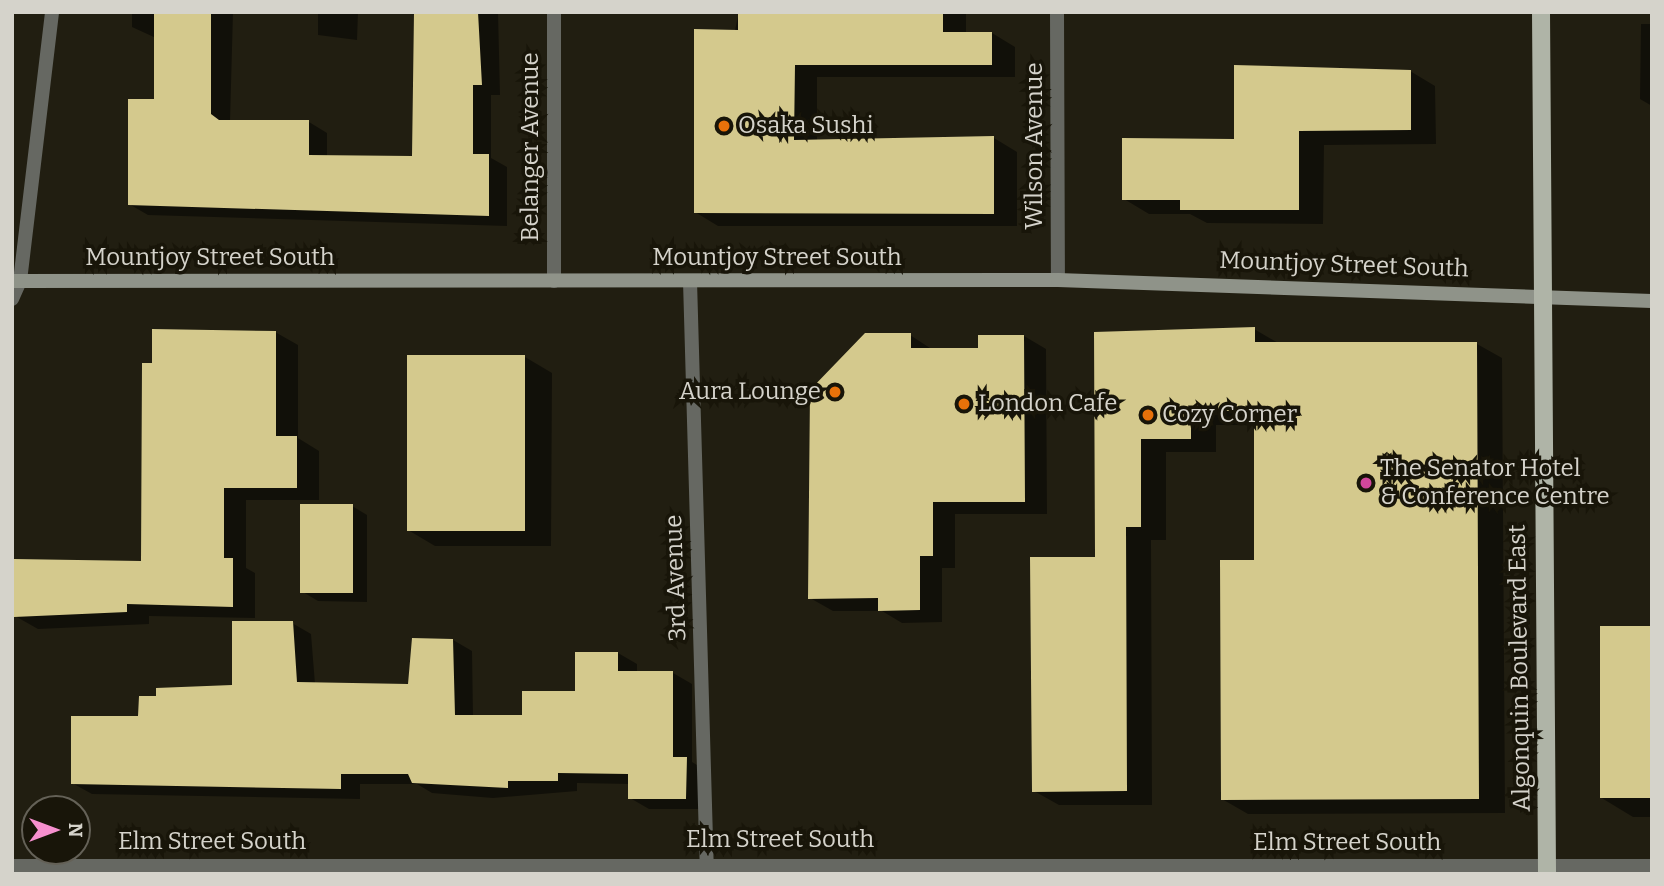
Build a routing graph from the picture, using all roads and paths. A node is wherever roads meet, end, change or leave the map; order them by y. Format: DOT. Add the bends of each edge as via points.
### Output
graph roads {
  1 [pos="52,12"];
  2 [pos="554,12"];
  3 [pos="1057,12"];
  4 [pos="1541,12"];
  5 [pos="1058,280"];
  6 [pos="16,281"];
  7 [pos="554,281"];
  8 [pos="690,281"];
  9 [pos="1541,294"];
  10 [pos="12,299"];
  11 [pos="1652,301"];
  12 [pos="12,866"];
  13 [pos="1652,866"];
  14 [pos="707,868"];
  15 [pos="1547,870"];
  1 -- 6 [label="street"];
  2 -- 7 [label="street, Belanger Avenue"];
  3 -- 5 [label="street, Wilson Avenue"];
  4 -- 9 [label="main road, Algonquin Boulevard East"];
  5 -- 8 [label="street, Mountjoy Street South"];
  5 -- 9 [label="street, Mountjoy Street South"];
  6 -- 7 [label="street, Mountjoy Street South"];
  6 -- 10 [label="street"];
  7 -- 8 [label="street, Mountjoy Street South"];
  8 -- 14 [label="street, 3rd Avenue"];
  9 -- 11 [label="street, Mountjoy Street South"];
  9 -- 15 [label="main road, Algonquin Boulevard East"];
  12 -- 14 [label="street, Elm Street South"];
  13 -- 15 [label="street, Elm Street South"];
  14 -- 15 [label="street, Elm Street South"];
}
